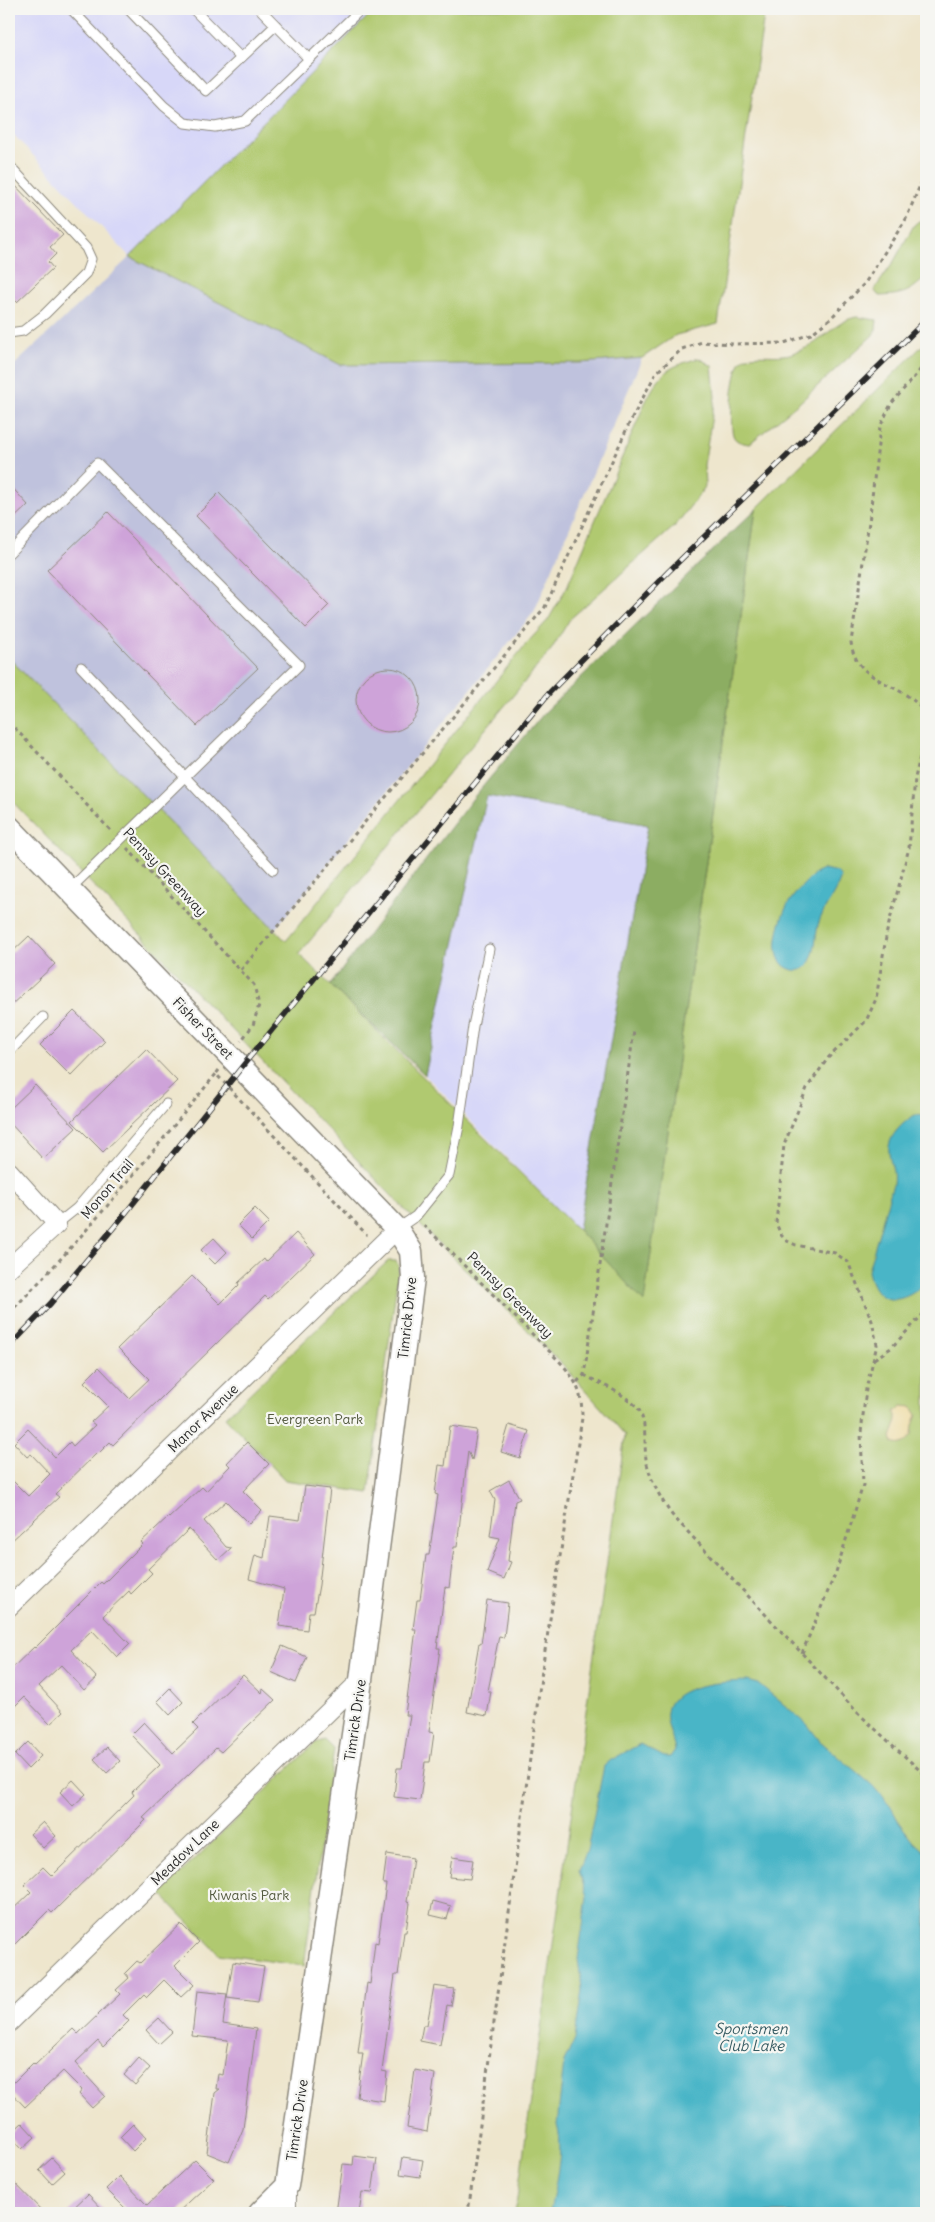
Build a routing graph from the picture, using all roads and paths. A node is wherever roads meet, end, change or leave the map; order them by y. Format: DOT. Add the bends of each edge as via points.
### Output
graph roads {
  1 [pos="70,9"];
  2 [pos="128,9"];
  3 [pos="193,9"];
  4 [pos="260,9"];
  5 [pos="361,9"];
  6 [pos="276,25"];
  7 [pos="241,58"];
  8 [pos="309,59"];
  9 [pos="926,154"];
  10 [pos="9,165"];
  11 [pos="9,333"];
  12 [pos="926,363"];
  13 [pos="9,553"];
  14 [pos="81,667"];
  15 [pos="926,718"];
  16 [pos="9,722"];
  17 [pos="926,731"];
  18 [pos="183,776"];
  19 [pos="9,827"];
  20 [pos="120,840"];
  21 [pos="273,870"];
  22 [pos="69,890"];
  23 [pos="489,949"];
  24 [pos="241,970"];
  25 [pos="43,1017"];
  26 [pos="634,1032"];
  27 [pos="239,1044"];
  28 [pos="9,1052"];
  29 [pos="222,1065"];
  30 [pos="216,1074"];
  31 [pos="166,1104"];
  32 [pos="9,1172"];
  33 [pos="57,1224"];
  34 [pos="424,1225"];
  35 [pos="397,1229"];
  36 [pos="373,1230"];
  37 [pos="9,1268"];
  38 [pos="926,1311"];
  39 [pos="9,1313"];
  40 [pos="874,1359"];
  41 [pos="584,1374"];
  42 [pos="577,1382"];
  43 [pos="9,1607"];
  44 [pos="802,1653"];
  45 [pos="361,1680"];
  46 [pos="926,1776"];
  47 [pos="9,2023"];
  48 [pos="287,2186"];
  49 [pos="260,2213"];
  50 [pos="287,2213"];
  51 [pos="468,2213"];
  1 -- 8 [label="lane" via="164,106 186,123 215,128 245,121"];
  2 -- 7 [label="lane" via="206,91"];
  3 -- 7 [label="lane"];
  4 -- 6 [label="lane"];
  5 -- 8 [label="lane"];
  6 -- 7 [label="lane"];
  6 -- 8 [label="lane"];
  9 -- 24 [label="path" via="921,183 906,219 865,283 831,318 811,334 784,343 702,342 682,349 656,372 544,607"];
  10 -- 11 [label="lane" via="86,248 91,259 86,274 45,314 23,331"];
  12 -- 15 [label="path" via="891,404 880,427 850,642 852,654 863,669 911,699"];
  13 -- 18 [label="lane" via="97,463 298,665"];
  14 -- 18 [label="lane"];
  16 -- 20 [label="path, Pennsy Greenway"];
  17 -- 40 [label="path" via="915,778 909,848 887,931 876,998 866,1021 828,1058 807,1088 784,1145 776,1223 787,1241 835,1253 848,1262 876,1333"];
  18 -- 20 [label="lane"];
  18 -- 21 [label="lane"];
  19 -- 22 [label="street, Fisher Street"];
  20 -- 22 [label="lane"];
  20 -- 24 [label="path, Pennsy Greenway"];
  22 -- 35 [label="street, Fisher Street"];
  23 -- 35 [label="lane" via="449,1175 416,1216"];
  24 -- 27 [label="path, Pennsy Greenway" via="254,985 259,1005 253,1025"];
  25 -- 28 [label="lane"];
  26 -- 41 [label="path"];
  29 -- 30 [label="path"];
  30 -- 36 [label="path" via="367,1235"];
  30 -- 39 [label="path, Monon Trail" via="116,1197"];
  31 -- 33 [label="lane" via="77,1208"];
  32 -- 33 [label="street"];
  33 -- 37 [label="street"];
  34 -- 42 [label="path, Pennsy Greenway"];
  35 -- 43 [label="street, Manor Avenue"];
  35 -- 45 [label="street, Timrick Drive" via="411,1251 413,1278"];
  38 -- 40 [label="path" via="891,1348"];
  40 -- 44 [label="path" via="866,1389 861,1433 863,1486 836,1572"];
  41 -- 42 [label="path"];
  41 -- 44 [label="path" via="639,1409 646,1461 658,1495"];
  42 -- 51 [label="path" via="582,1418 543,1663"];
  44 -- 46 [label="path" via="859,1714"];
  45 -- 47 [label="street, Meadow Lane"];
  45 -- 48 [label="street, Timrick Drive"];
  48 -- 49 [label="street"];
  48 -- 50 [label="street, Timrick Drive"];
}
